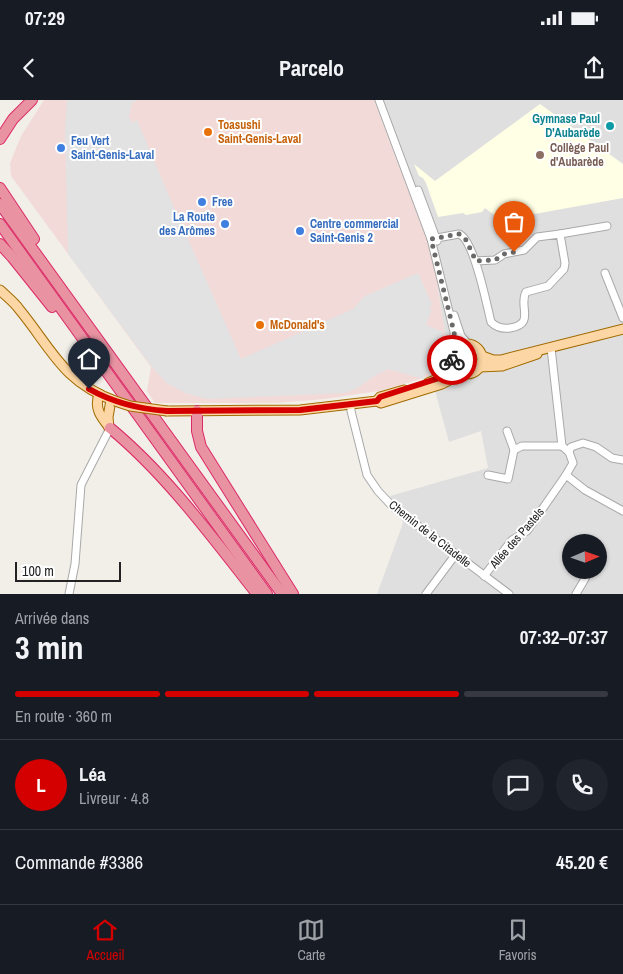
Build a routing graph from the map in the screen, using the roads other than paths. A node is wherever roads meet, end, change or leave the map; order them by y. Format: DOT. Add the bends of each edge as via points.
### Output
graph roads {
  1 [pos="32,100"];
  2 [pos="379,100"];
  3 [pos="0,139"];
  4 [pos="0,188"];
  5 [pos="0,204"];
  6 [pos="0,224"];
  7 [pos="607,226"];
  8 [pos="560,234"];
  9 [pos="433,238"];
  10 [pos="0,244"];
  11 [pos="476,261"];
  12 [pos="605,273"];
  13 [pos="51,274"];
  14 [pos="0,290"];
  15 [pos="623,318"];
  16 [pos="70,321"];
  17 [pos="623,329"];
  18 [pos="468,344"];
  19 [pos="550,348"];
  20 [pos="454,351"];
  21 [pos="482,356"];
  22 [pos="452,360"];
  23 [pos="479,367"];
  24 [pos="463,373"];
  25 [pos="99,394"];
  26 [pos="113,400"];
  27 [pos="377,401"];
  28 [pos="351,405"];
  29 [pos="197,411"];
  30 [pos="110,428"];
  31 [pos="506,430"];
  32 [pos="562,446"];
  33 [pos="514,450"];
  34 [pos="569,452"];
  35 [pos="623,460"];
  36 [pos="488,475"];
  37 [pos="566,475"];
  38 [pos="623,511"];
  39 [pos="456,554"];
  40 [pos="484,576"];
  41 [pos="585,579"];
  42 [pos="69,594"];
  43 [pos="257,594"];
  44 [pos="268,594"];
  45 [pos="282,594"];
  46 [pos="293,594"];
  47 [pos="426,594"];
  48 [pos="509,594"];
  49 [pos="576,594"];
  1 -- 3 [label="highway" via="13,119"];
  2 -- 9 [label="street"];
  4 -- 13 [label="highway" via="49,261"];
  5 -- 13 [label="highway"];
  6 -- 16 [label="highway"];
  7 -- 8 [label="street"];
  8 -- 11 [label="street" via="537,237 524,250 504,254 495,260"];
  8 -- 11 [label="street" via="564,269 548,286 526,292 523,299 525,318 511,328 496,327 491,322"];
  9 -- 11 [label="street" via="462,235"];
  9 -- 18 [label="street" via="458,328"];
  9 -- 20 [label="street" via="454,332"];
  10 -- 16 [label="highway" via="60,317"];
  12 -- 15 [label="street"];
  13 -- 45 [label="highway"];
  14 -- 25 [label="main road" via="19,308 69,374"];
  16 -- 44 [label="highway"];
  17 -- 19 [label="main road"];
  18 -- 20 [label="main road" via="460,345"];
  18 -- 21 [label="main road" via="477,348"];
  19 -- 21 [label="main road" via="501,360"];
  19 -- 23 [label="main road" via="502,366"];
  19 -- 32 [label="street"];
  20 -- 22 [label="main road"];
  21 -- 23 [label="main road"];
  22 -- 24 [label="main road"];
  22 -- 27 [label="main road" via="448,372 439,378 380,397"];
  23 -- 24 [label="main road" via="472,373"];
  24 -- 27 [label="main road" via="442,384 381,403"];
  25 -- 26 [label="main road"];
  25 -- 30 [label="main road" via="97,410"];
  26 -- 29 [label="main road, bridge" via="139,408"];
  26 -- 30 [label="main road" via="108,417"];
  27 -- 28 [label="main road"];
  28 -- 29 [label="main road" via="300,410"];
  28 -- 39 [label="street, Chemin de la Citadelle" via="367,475 378,491"];
  29 -- 46 [label="highway" via="201,447"];
  30 -- 42 [label="street" via="81,485 75,564"];
  30 -- 43 [label="highway" via="177,496"];
  31 -- 33 [label="street"];
  32 -- 33 [label="street" via="522,446"];
  32 -- 34 [label="street"];
  33 -- 36 [label="street" via="508,479"];
  34 -- 35 [label="street" via="572,447 583,443"];
  34 -- 37 [label="street, Allée des Pastels" via="573,464"];
  37 -- 38 [label="street" via="585,490"];
  37 -- 40 [label="street, Allée des Pastels" via="527,531 512,540"];
  39 -- 40 [label="street, Chemin de la Citadelle"];
  39 -- 47 [label="street"];
  40 -- 48 [label="street, Chemin de la Citadelle"];
  41 -- 49 [label="street"];
}
